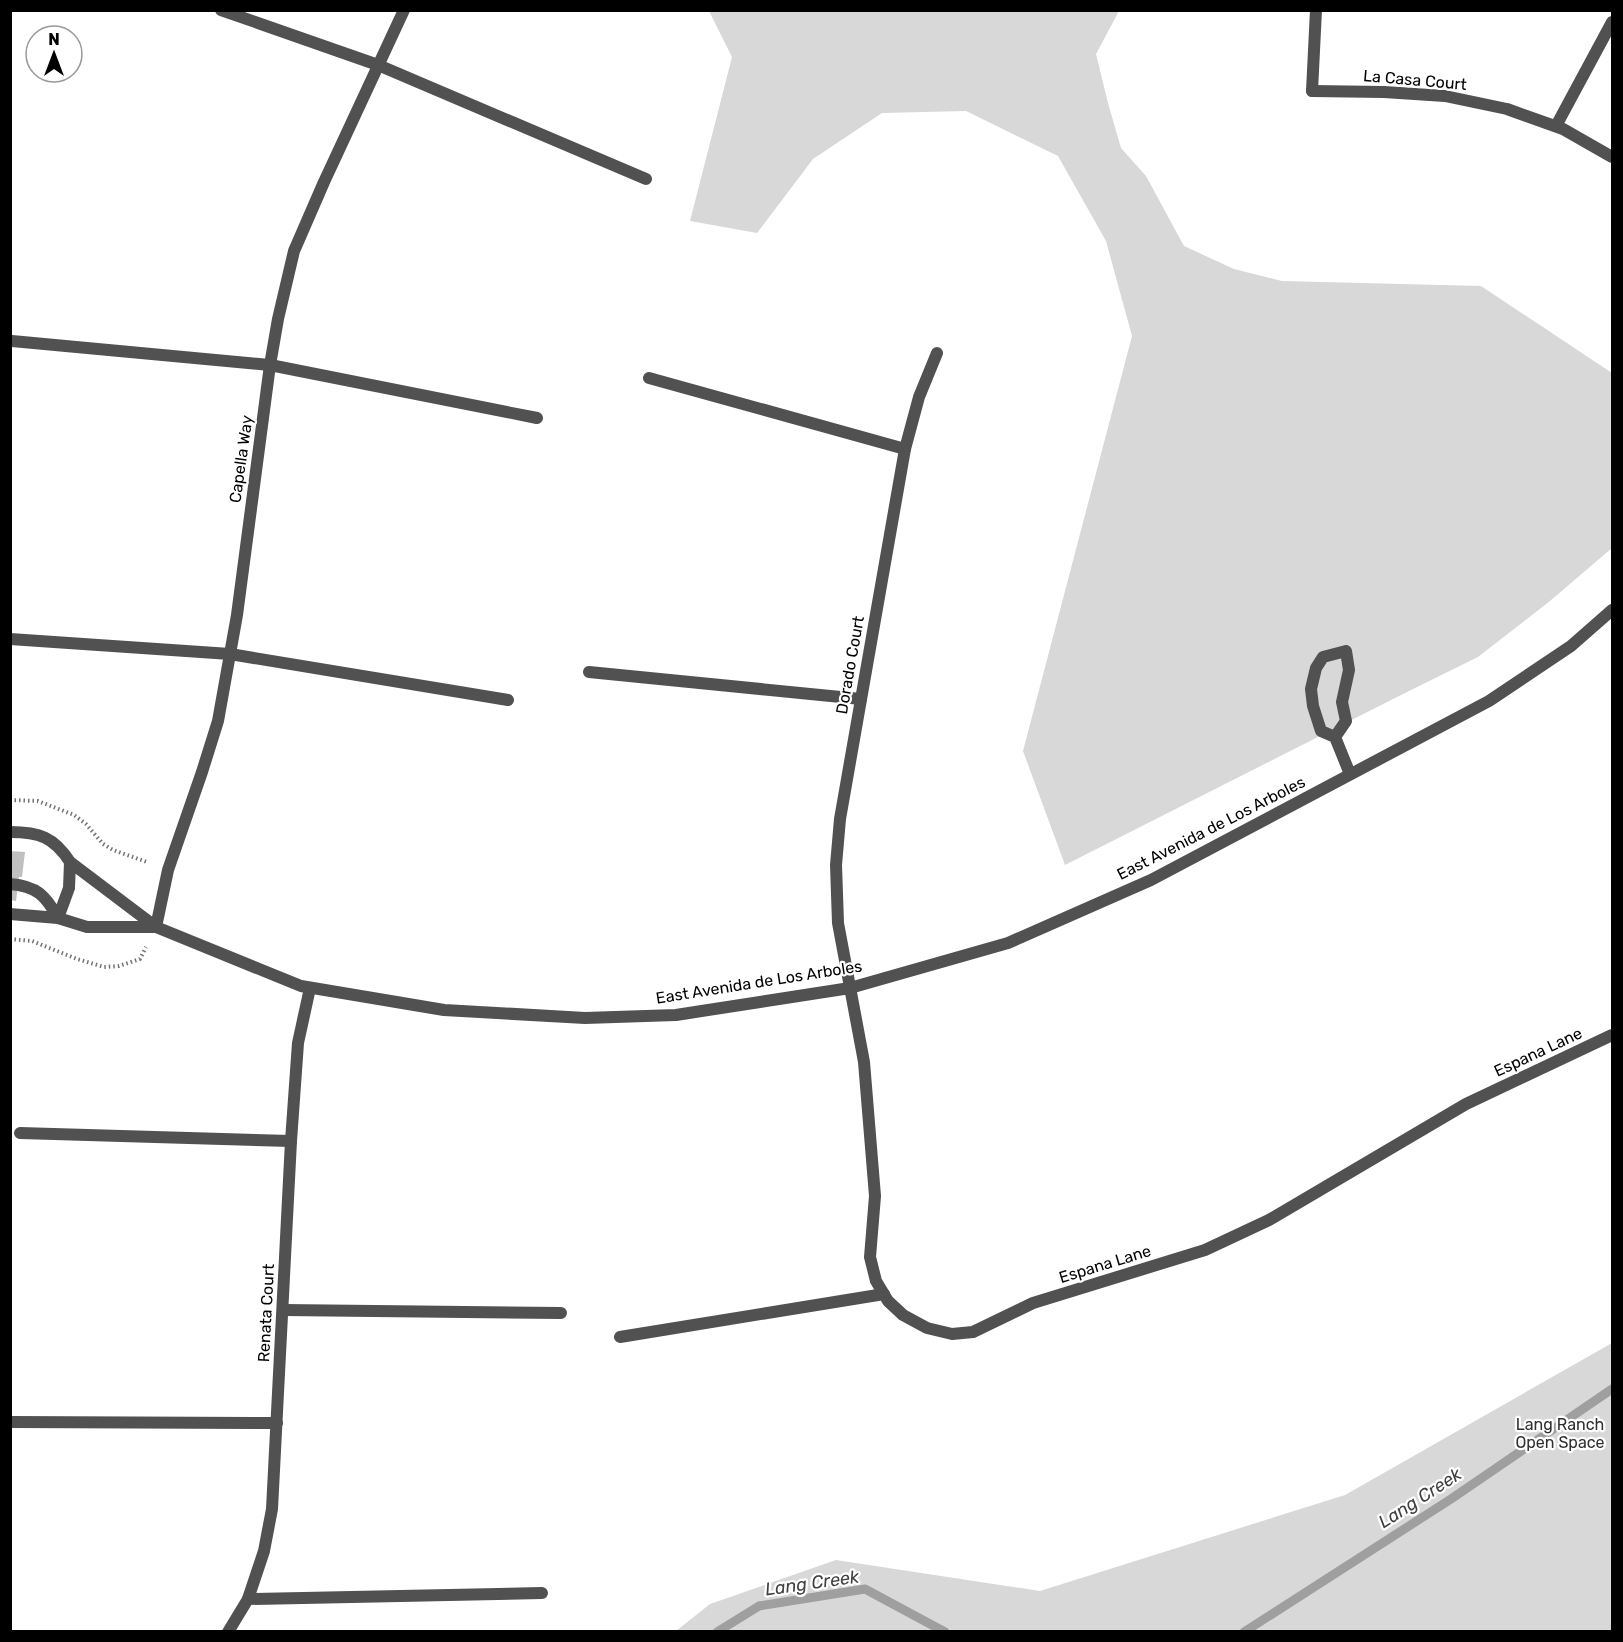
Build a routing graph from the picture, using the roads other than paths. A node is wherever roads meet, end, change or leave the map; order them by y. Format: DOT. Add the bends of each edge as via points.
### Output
graph roads {
  1 [pos="221,10"];
  2 [pos="404,10"];
  3 [pos="1316,10"];
  4 [pos="1612,22"];
  5 [pos="378,65"];
  6 [pos="1556,126"];
  7 [pos="1612,157"];
  8 [pos="646,179"];
  9 [pos="12,341"];
  10 [pos="937,353"];
  11 [pos="270,365"];
  12 [pos="649,378"];
  13 [pos="537,418"];
  14 [pos="905,449"];
  15 [pos="1612,610"];
  16 [pos="10,639"];
  17 [pos="230,654"];
  18 [pos="589,672"];
  19 [pos="861,699"];
  20 [pos="508,700"];
  21 [pos="1335,737"];
  22 [pos="1350,774"];
  23 [pos="10,832"];
  24 [pos="70,862"];
  25 [pos="10,884"];
  26 [pos="10,914"];
  27 [pos="58,918"];
  28 [pos="156,927"];
  29 [pos="310,988"];
  30 [pos="850,988"];
  31 [pos="1612,1035"];
  32 [pos="20,1133"];
  33 [pos="291,1141"];
  34 [pos="884,1294"];
  35 [pos="283,1310"];
  36 [pos="561,1313"];
  37 [pos="620,1337"];
  38 [pos="10,1422"];
  39 [pos="277,1423"];
  40 [pos="542,1593"];
  41 [pos="248,1599"];
  42 [pos="228,1632"];
  1 -- 5 [label="street"];
  2 -- 5 [label="street, Capella Way"];
  3 -- 6 [label="street, La Casa Court" via="1312,91 1445,96 1507,109"];
  4 -- 6 [label="street"];
  5 -- 8 [label="street"];
  5 -- 11 [label="street, Capella Way" via="294,251"];
  6 -- 7 [label="street, La Casa Court"];
  9 -- 11 [label="street"];
  10 -- 14 [label="street, Dorado Court" via="919,397"];
  11 -- 13 [label="street"];
  11 -- 17 [label="street, Capella Way"];
  12 -- 14 [label="street"];
  14 -- 19 [label="street, Dorado Court"];
  15 -- 22 [label="street, East Avenida de Los Arboles" via="1571,646 1489,701"];
  16 -- 17 [label="street"];
  17 -- 20 [label="street"];
  17 -- 28 [label="street, Capella Way" via="218,721 168,870"];
  18 -- 19 [label="street"];
  19 -- 30 [label="street, Dorado Court" via="836,865 838,923"];
  21 -- 21 [label="street" via="1346,721 1342,702 1348,670 1346,651 1323,657 1311,689 1312,706 1321,730"];
  21 -- 22 [label="street"];
  22 -- 30 [label="street, East Avenida de Los Arboles" via="1151,880 1008,943"];
  23 -- 24 [label="street, East Avenida de Los Arboles" via="40,834 62,849"];
  24 -- 27 [label="street" via="69,888"];
  24 -- 28 [label="street, East Avenida de Los Arboles"];
  25 -- 27 [label="street" via="40,892"];
  26 -- 27 [label="street, East Avenida de Los Arboles"];
  27 -- 28 [label="street, East Avenida de Los Arboles" via="87,927"];
  28 -- 29 [label="street, East Avenida de Los Arboles"];
  29 -- 30 [label="street, East Avenida de Los Arboles" via="444,1010 585,1018 676,1015"];
  29 -- 33 [label="street, Renata Court" via="298,1043"];
  30 -- 34 [label="street, Espana Lane" via="864,1062 875,1196 870,1257"];
  31 -- 34 [label="street, Espana Lane" via="1466,1104 1269,1220 1205,1250 1033,1303 973,1332 952,1334 927,1328 903,1315"];
  32 -- 33 [label="street"];
  33 -- 35 [label="street, Renata Court"];
  34 -- 37 [label="street"];
  35 -- 36 [label="street"];
  35 -- 39 [label="street, Renata Court"];
  38 -- 39 [label="street"];
  39 -- 41 [label="street, Renata Court" via="272,1509 264,1551"];
  40 -- 41 [label="street"];
  41 -- 42 [label="street, Renata Court"];
}
